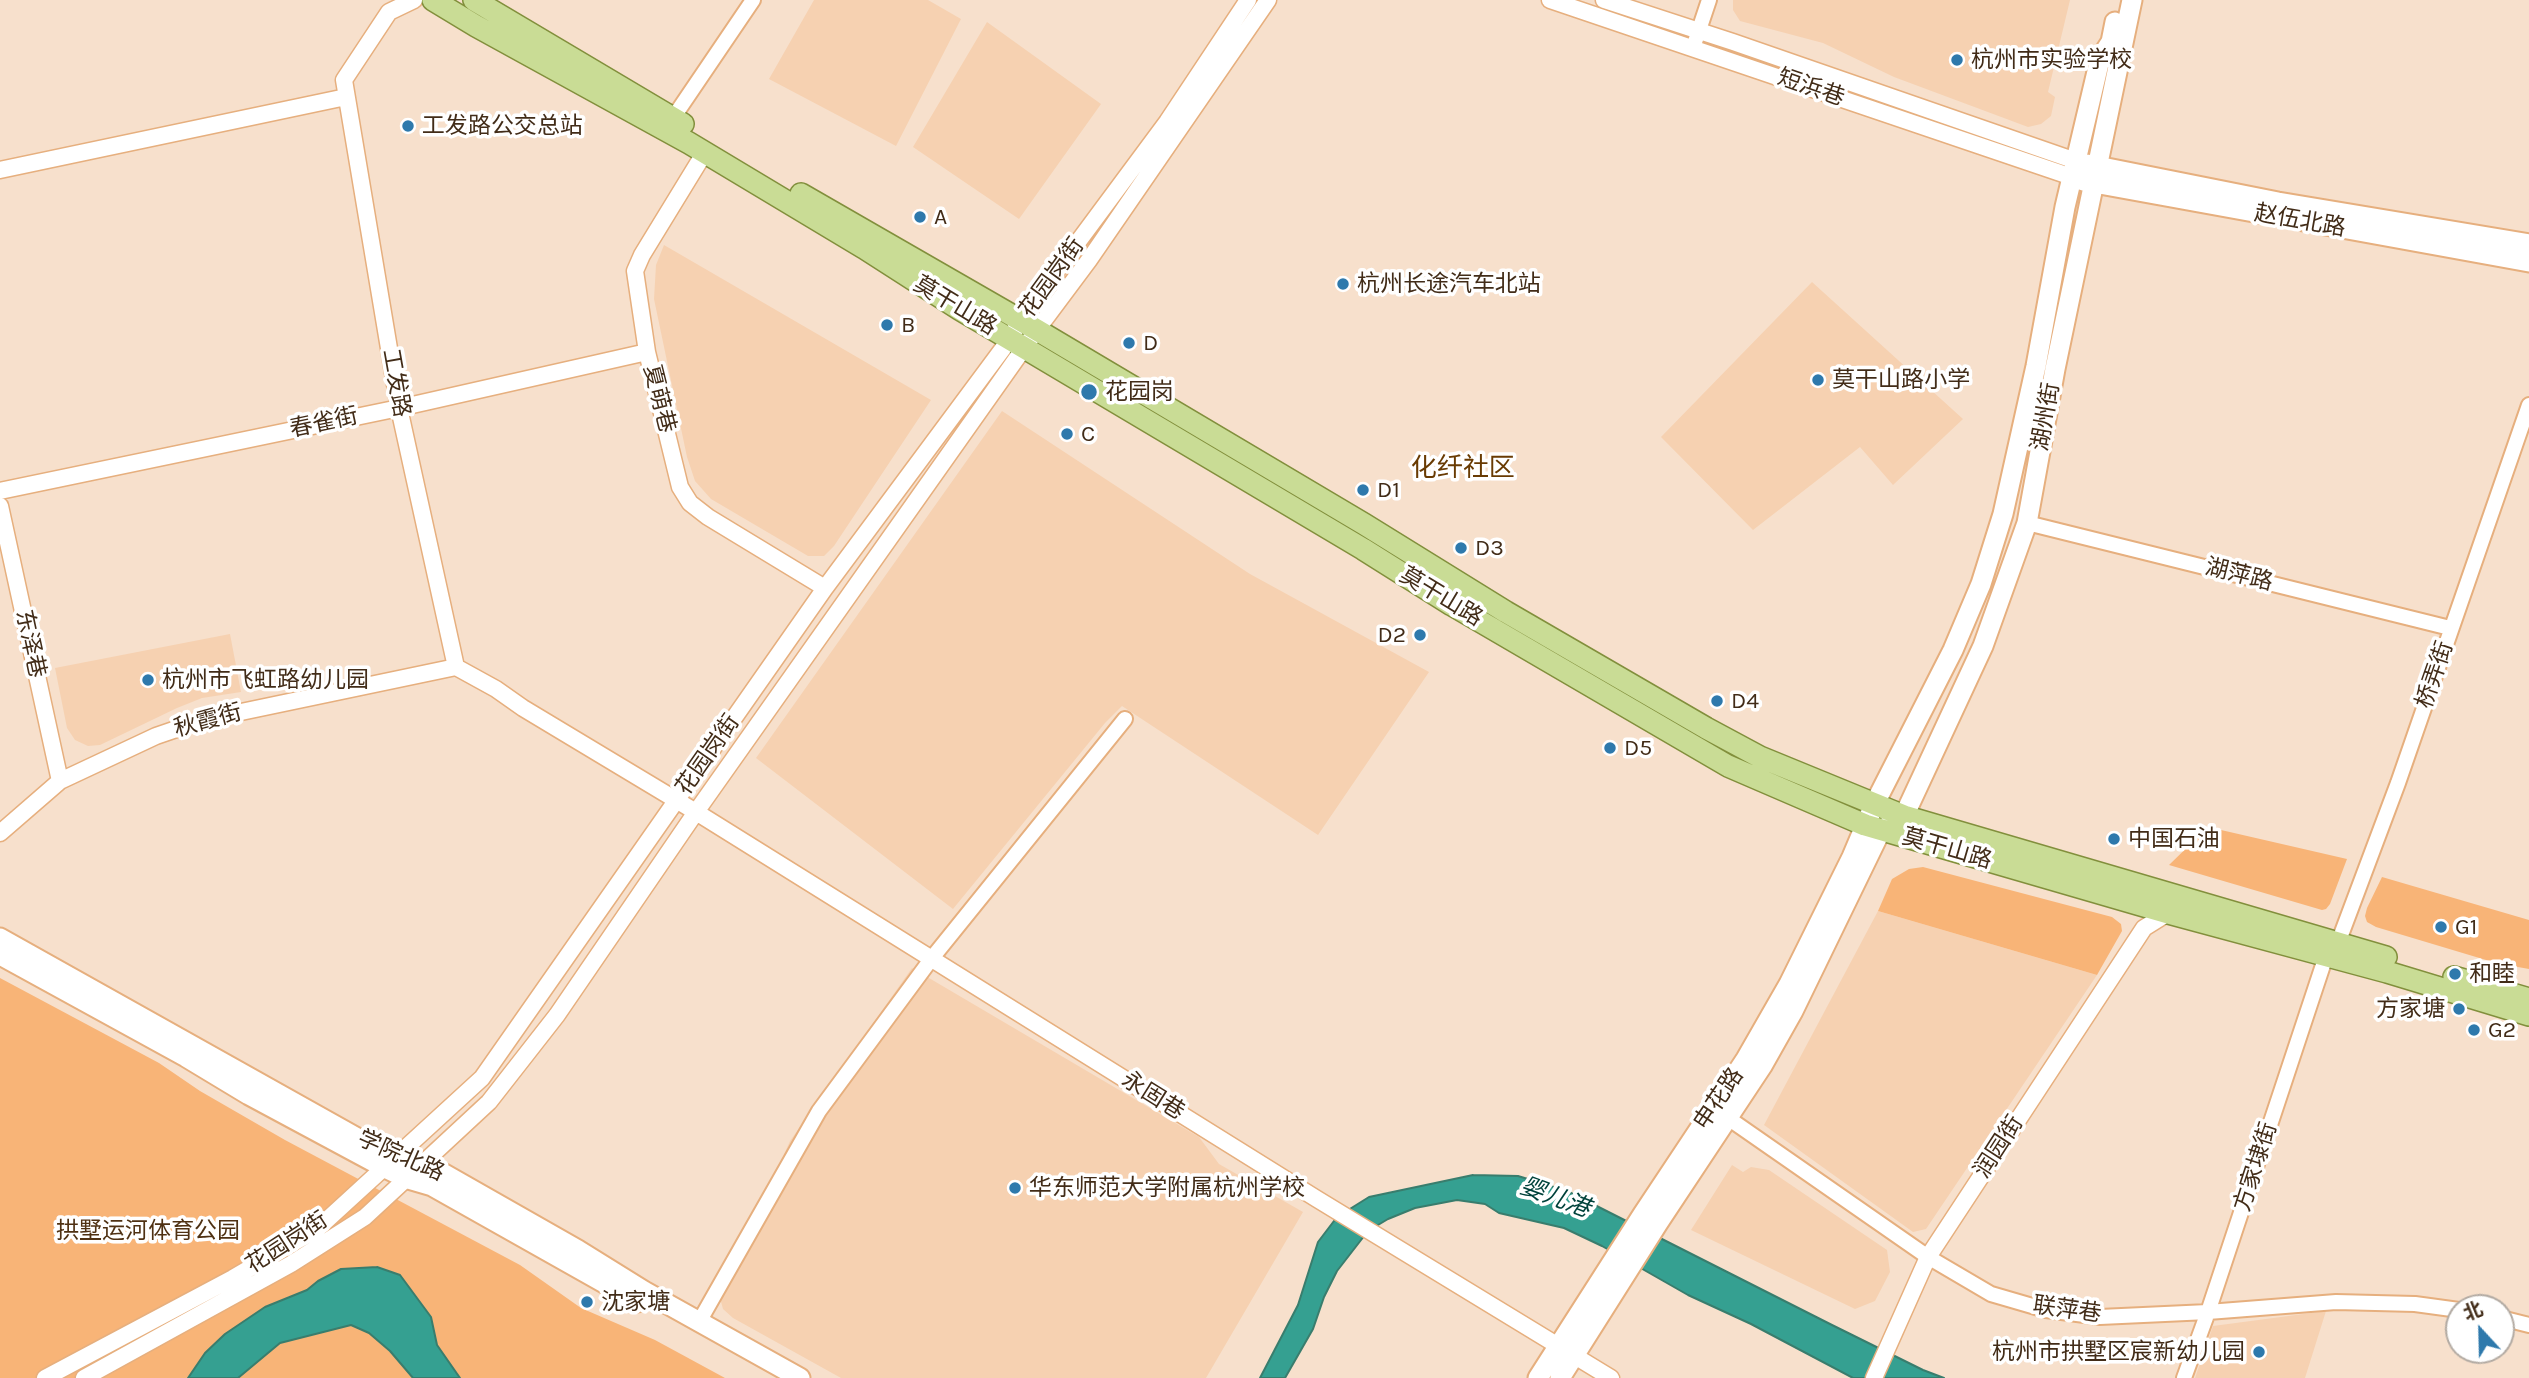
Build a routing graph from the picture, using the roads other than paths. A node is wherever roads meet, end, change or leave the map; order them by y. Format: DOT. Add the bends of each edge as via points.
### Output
graph roads {
  1 [pos="414,0"];
  2 [pos="433,0"];
  3 [pos="474,0"];
  4 [pos="753,0"];
  5 [pos="1248,0"];
  6 [pos="1268,0"];
  7 [pos="1550,0"];
  8 [pos="1604,0"];
  9 [pos="1709,0"];
  10 [pos="2125,2"];
  11 [pos="388,6"];
  12 [pos="1699,31"];
  13 [pos="1693,48"];
  14 [pos="346,97"];
  15 [pos="673,118"];
  16 [pos="705,152"];
  17 [pos="2074,169"];
  18 [pos="0,170"];
  19 [pos="2096,175"];
  20 [pos="2529,243"];
  21 [pos="2529,261"];
  22 [pos="1023,334"];
  23 [pos="647,352"];
  24 [pos="2529,405"];
  25 [pos="399,408"];
  26 [pos="0,491"];
  27 [pos="0,506"];
  28 [pos="2027,523"];
  29 [pos="825,588"];
  30 [pos="2450,628"];
  31 [pos="456,667"];
  32 [pos="1125,719"];
  33 [pos="60,782"];
  34 [pos="677,800"];
  35 [pos="1874,805"];
  36 [pos="696,812"];
  37 [pos="1904,816"];
  38 [pos="1873,828"];
  39 [pos="0,833"];
  40 [pos="2135,904"];
  41 [pos="2168,913"];
  42 [pos="2144,928"];
  43 [pos="0,938"];
  44 [pos="2332,950"];
  45 [pos="0,955"];
  46 [pos="932,958"];
  47 [pos="2529,999"];
  48 [pos="2529,1015"];
  49 [pos="1728,1118"];
  50 [pos="389,1163"];
  51 [pos="425,1163"];
  52 [pos="408,1179"];
  53 [pos="1650,1218"];
  54 [pos="1928,1257"];
  55 [pos="2445,1308"];
  56 [pos="2208,1312"];
  57 [pos="699,1322"];
  58 [pos="1566,1351"];
  59 [pos="46,1378"];
  60 [pos="84,1378"];
  61 [pos="773,1378"];
  62 [pos="800,1378"];
  63 [pos="1538,1378"];
  64 [pos="1560,1378"];
  65 [pos="1611,1378"];
  66 [pos="1874,1378"];
  67 [pos="2183,1378"];
  1 -- 11 [label="street, 工发路"];
  2 -- 16 [label="main road, 莫干山路"];
  3 -- 15 [label="main road, 莫干山路"];
  4 -- 15 [label="street"];
  5 -- 22 [label="street, 花园岗街"];
  6 -- 22 [label="street, 花园岗街" via="1097,248"];
  7 -- 13 [label="street, 短浜巷"];
  8 -- 12 [label="street, 短浜巷"];
  9 -- 12 [label="street"];
  10 -- 17 [label="main road, 湖州街" via="2100,59"];
  10 -- 19 [label="main road, 湖州街"];
  11 -- 14 [label="street, 工发路" via="344,80"];
  12 -- 13 [label="street"];
  12 -- 17 [label="street, 短浜巷"];
  13 -- 17 [label="street, 短浜巷"];
  14 -- 18 [label="street"];
  14 -- 25 [label="street, 工发路"];
  15 -- 22 [label="main road, 莫干山路" via="945,279"];
  16 -- 22 [label="main road, 莫干山路"];
  16 -- 23 [label="street, 夏萌巷" via="635,271"];
  17 -- 19 [label="main road, 赵伍北路"];
  17 -- 35 [label="main road, 湖州街" via="2003,514 1981,584 1953,650"];
  19 -- 20 [label="main road, 赵伍北路"];
  19 -- 21 [label="main road, 赵伍北路"];
  19 -- 28 [label="main road, 湖州街"];
  22 -- 29 [label="street, 花园岗街"];
  22 -- 35 [label="main road, 莫干山路" via="1364,524 1706,728 1760,757"];
  22 -- 36 [label="street, 花园岗街"];
  22 -- 38 [label="main road, 莫干山路" via="1452,605 1703,753"];
  23 -- 25 [label="street, 春雀街"];
  23 -- 29 [label="street, 夏萌巷" via="680,487 691,503"];
  24 -- 30 [label="street, 桥弄街"];
  25 -- 26 [label="street, 春雀街"];
  25 -- 31 [label="street, 工发路"];
  27 -- 33 [label="street, 东泽巷"];
  28 -- 30 [label="street, 湖萍路"];
  28 -- 37 [label="main road, 湖州街" via="1978,658"];
  29 -- 34 [label="street, 花园岗街"];
  30 -- 44 [label="street, 桥弄街" via="2398,783"];
  31 -- 33 [label="street, 秋霞街" via="191,724"];
  31 -- 34 [label="street"];
  32 -- 46 [label="street"];
  33 -- 39 [label="street, 秋霞街"];
  34 -- 36 [label="street"];
  34 -- 50 [label="street, 花园岗街" via="482,1077"];
  35 -- 37 [label="main road, 莫干山路"];
  35 -- 38 [label="main road, 申花路"];
  36 -- 46 [label="street, 永固巷"];
  36 -- 51 [label="street, 花园岗街" via="549,1026 489,1102"];
  37 -- 38 [label="main road"];
  37 -- 44 [label="main road, 莫干山路"];
  38 -- 40 [label="main road, 莫干山路"];
  38 -- 49 [label="main road, 申花路" via="1793,1011"];
  38 -- 53 [label="main road, 申花路" via="1746,1059"];
  40 -- 41 [label="main road, 莫干山路"];
  40 -- 42 [label="street"];
  41 -- 42 [label="street, 润园街"];
  41 -- 44 [label="main road, 莫干山路"];
  42 -- 54 [label="street, 润园街"];
  43 -- 50 [label="main road, 学院北路"];
  44 -- 47 [label="main road, 莫干山路"];
  44 -- 48 [label="main road, 莫干山路"];
  44 -- 56 [label="street, 方家埭街"];
  45 -- 50 [label="main road, 学院北路"];
  46 -- 57 [label="street" via="819,1111"];
  46 -- 58 [label="street, 永固巷"];
  49 -- 53 [label="main road, 申花路"];
  49 -- 54 [label="street, 联萍巷"];
  50 -- 51 [label="main road, 学院北路"];
  50 -- 52 [label="main road, 学院北路"];
  50 -- 59 [label="street, 花园岗街" via="317,1229"];
  51 -- 52 [label="street, 花园岗街"];
  51 -- 57 [label="main road, 学院北路"];
  52 -- 60 [label="street, 花园岗街" via="365,1217 302,1257"];
  52 -- 61 [label="main road, 学院北路" via="432,1186"];
  53 -- 58 [label="main road, 申花路"];
  54 -- 56 [label="street, 联萍巷" via="1991,1294 2046,1310 2100,1317"];
  54 -- 66 [label="street, 润园街"];
  55 -- 56 [label="street, 联萍巷" via="2336,1302"];
  56 -- 67 [label="street, 方家埭街"];
  57 -- 62 [label="main road, 学院北路"];
  58 -- 63 [label="main road, 申花路"];
  58 -- 64 [label="main road, 申花路"];
  58 -- 65 [label="street, 永固巷"];
}
